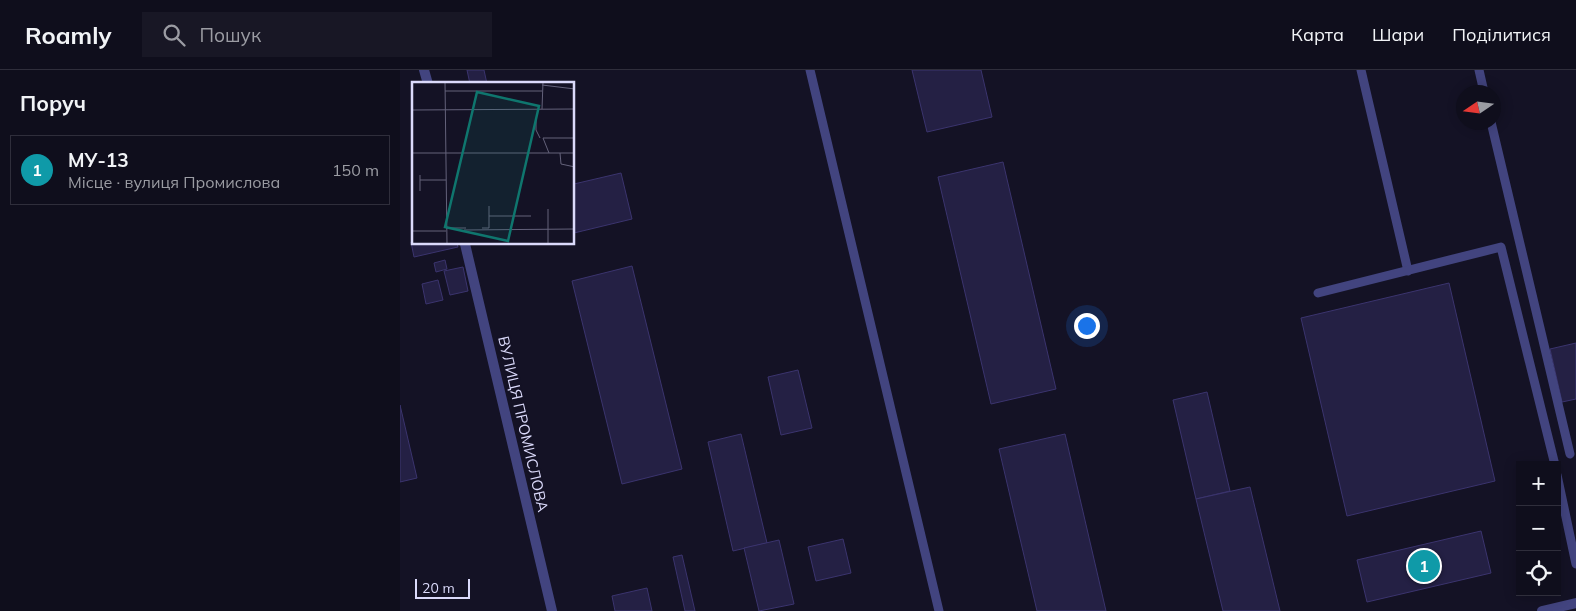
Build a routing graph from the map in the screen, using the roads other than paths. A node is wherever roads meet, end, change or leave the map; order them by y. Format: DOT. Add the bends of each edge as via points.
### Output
graph roads {
  1 [pos="810,70"];
  2 [pos="1361,70"];
  3 [pos="1479,70"];
  4 [pos="1482,85"];
  5 [pos="1493,130"];
  6 [pos="465,245"];
  7 [pos="1408,271"];
  8 [pos="1318,293"];
  9 [pos="1570,454"];
  10 [pos="1554,461"];
  11 [pos="1561,494"];
  12 [pos="1576,564"];
  13 [pos="1576,603"];
  14 [pos="552,611"];
  15 [pos="939,611"];
  16 [pos="1542,611"];
  1 -- 15 [label="lane"];
  2 -- 7 [label="lane"];
  3 -- 4 [label="lane"];
  5 -- 9 [label="lane"];
  6 -- 14 [label="street, ВУЛИЦЯ ПРОМИСЛОВА"];
  7 -- 8 [label="lane"];
  7 -- 10 [label="lane" via="1501,247"];
  11 -- 12 [label="lane"];
  13 -- 16 [label="street"];
}
